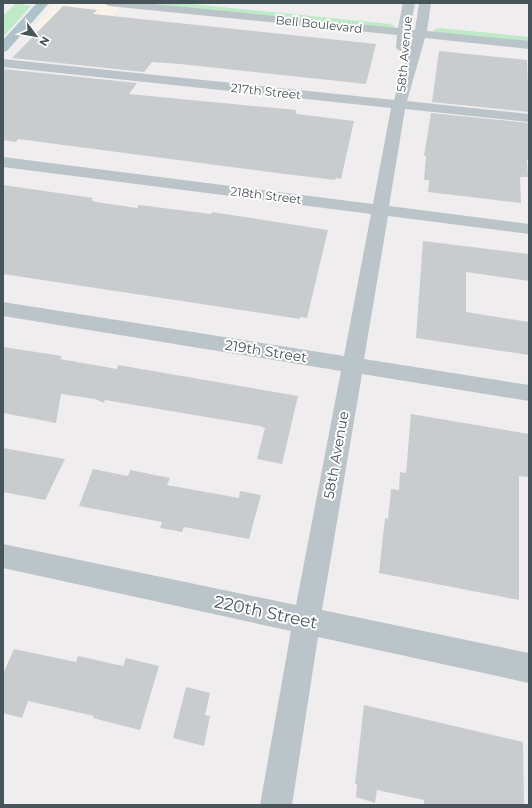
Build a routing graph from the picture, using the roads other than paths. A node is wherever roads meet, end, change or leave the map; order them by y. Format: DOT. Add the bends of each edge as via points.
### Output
graph roads {
  1 [pos="43,3"];
  2 [pos="109,3"];
  3 [pos="202,3"];
  4 [pos="409,3"];
  5 [pos="425,3"];
  6 [pos="404,28"];
  7 [pos="421,29"];
  8 [pos="529,35"];
  9 [pos="529,45"];
  10 [pos="3,48"];
  11 [pos="3,63"];
  12 [pos="399,105"];
  13 [pos="529,118"];
  14 [pos="3,162"];
  15 [pos="380,209"];
  16 [pos="529,229"];
  17 [pos="3,309"];
  18 [pos="352,364"];
  19 [pos="529,393"];
  20 [pos="3,556"];
  21 [pos="307,620"];
  22 [pos="529,668"];
  23 [pos="276,805"];
  1 -- 10 [label="main road"];
  2 -- 6 [label="street, Bell Boulevard"];
  3 -- 6 [label="street, Bell Boulevard"];
  4 -- 6 [label="street, 58th Avenue"];
  5 -- 7 [label="street, 58th Avenue"];
  6 -- 7 [label="street, Bell Boulevard"];
  6 -- 12 [label="street, 58th Avenue"];
  7 -- 8 [label="street, Bell Boulevard"];
  7 -- 9 [label="street, Bell Boulevard"];
  7 -- 12 [label="street, 58th Avenue"];
  11 -- 12 [label="street, 217th Street"];
  12 -- 13 [label="street, 217th Street"];
  12 -- 15 [label="street, 58th Avenue"];
  14 -- 15 [label="street, 218th Street"];
  15 -- 16 [label="street, 218th Street"];
  15 -- 18 [label="street, 58th Avenue"];
  17 -- 18 [label="street, 219th Street"];
  18 -- 19 [label="street, 219th Street"];
  18 -- 21 [label="street, 58th Avenue"];
  20 -- 21 [label="street, 220th Street"];
  21 -- 22 [label="street, 220th Street"];
  21 -- 23 [label="street, 58th Avenue"];
}
